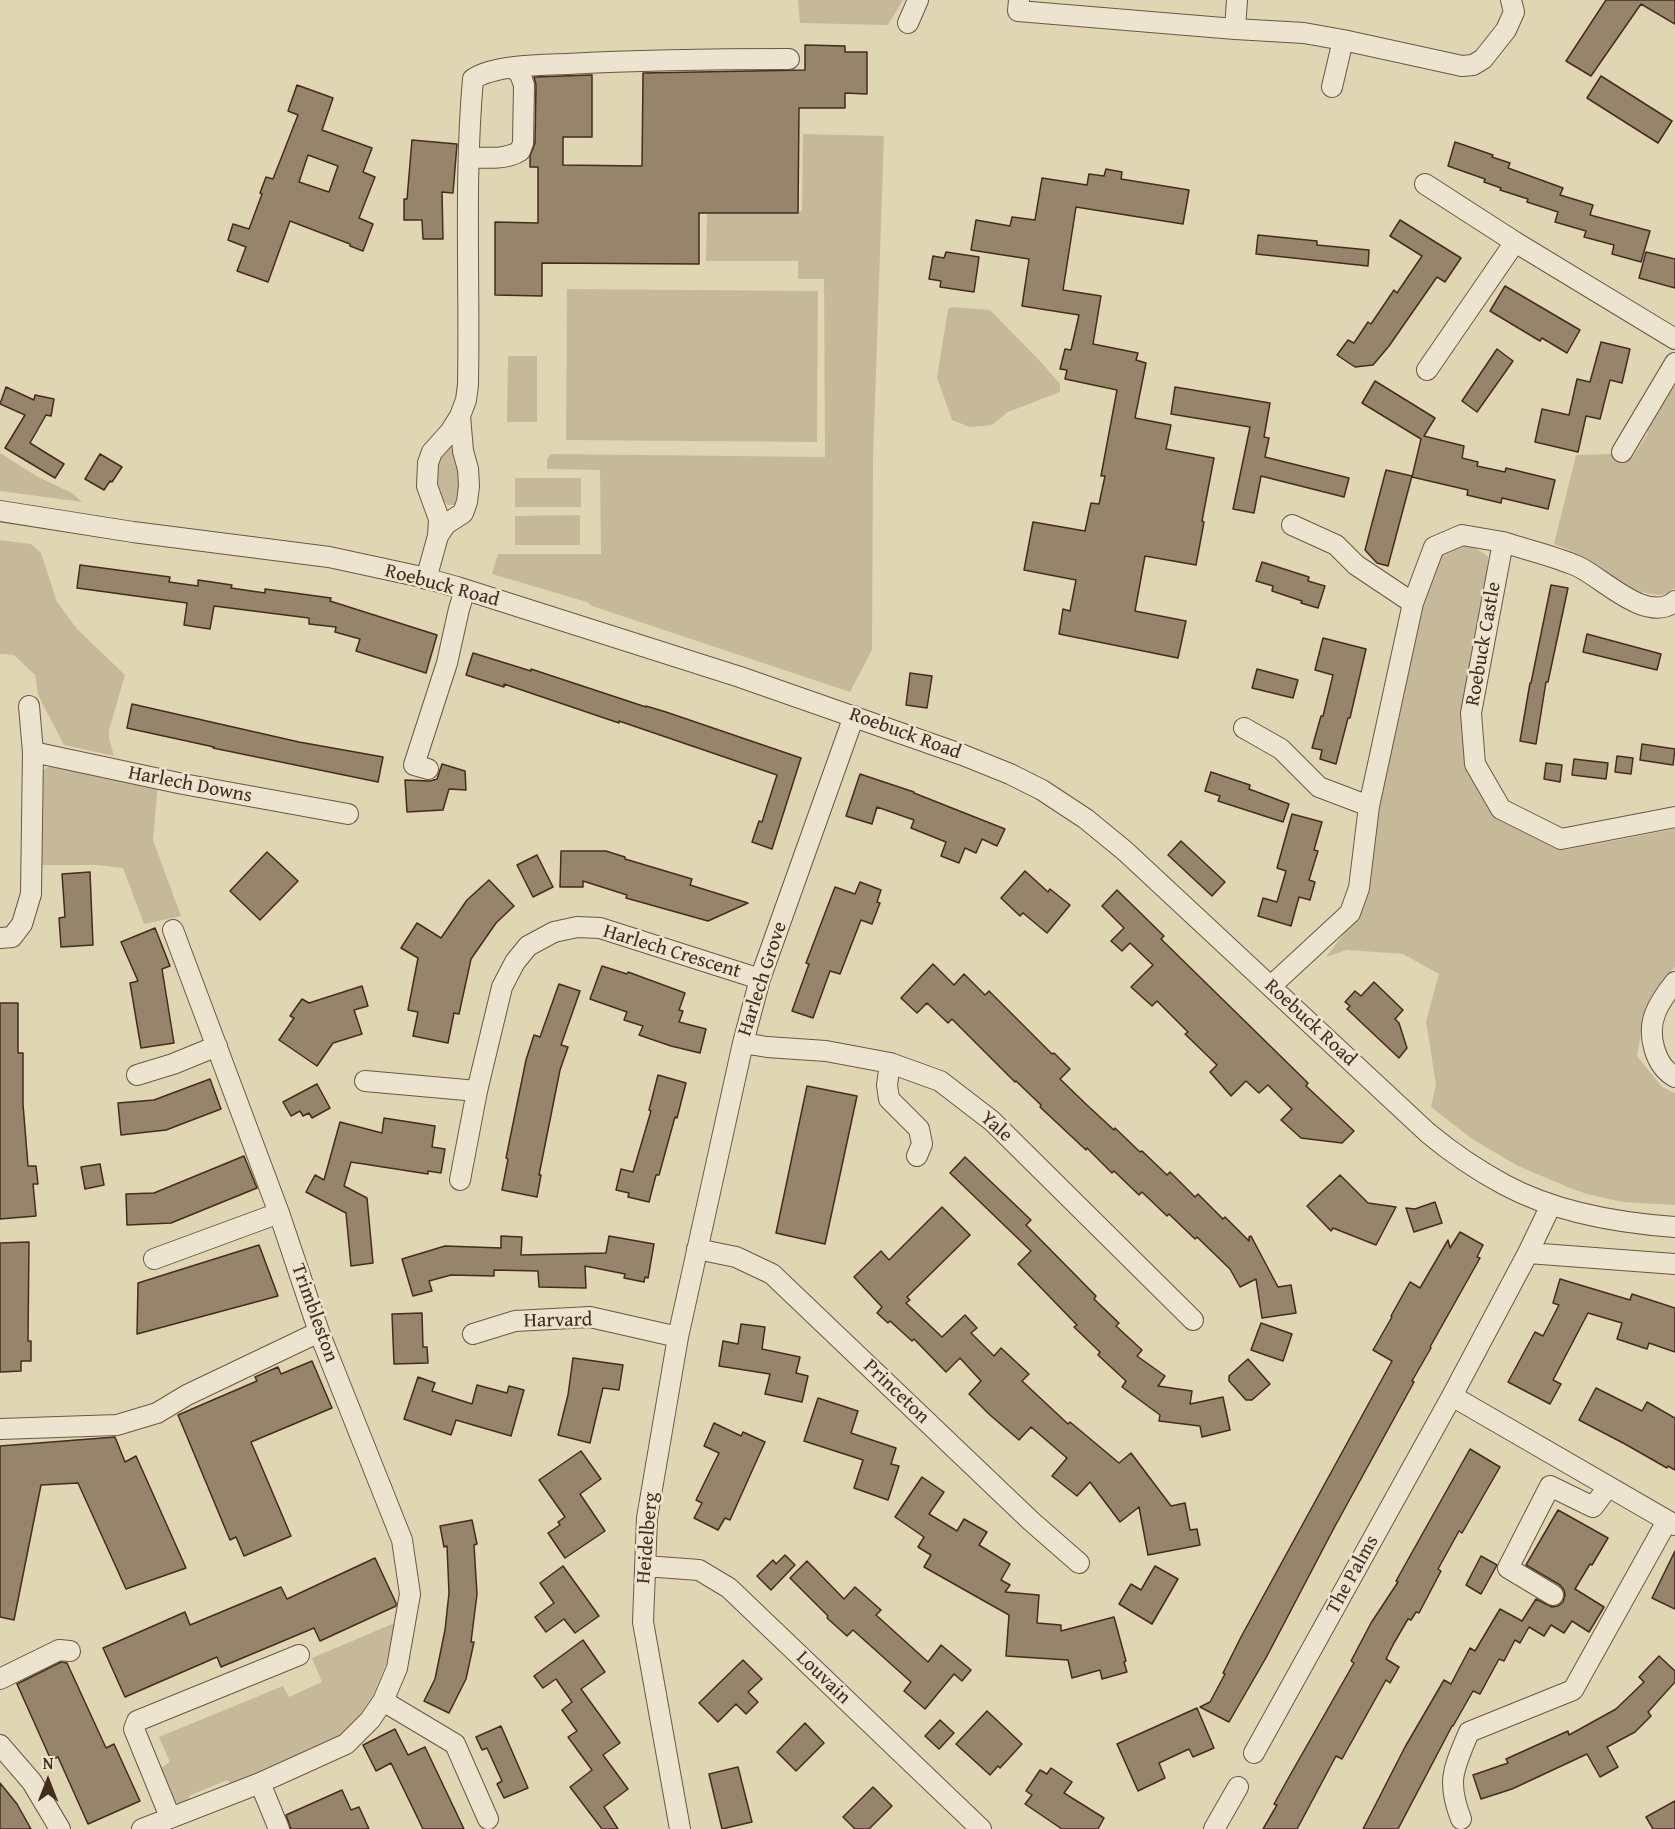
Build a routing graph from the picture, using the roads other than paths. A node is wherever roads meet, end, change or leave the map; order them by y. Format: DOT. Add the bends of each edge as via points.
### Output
graph roads {
  1 [pos="918,0"];
  2 [pos="1019,0"];
  3 [pos="1237,0"];
  4 [pos="1511,0"];
  5 [pos="908,23"];
  6 [pos="1235,29"];
  7 [pos="1343,40"];
  8 [pos="789,59"];
  9 [pos="513,68"];
  10 [pos="1332,87"];
  11 [pos="469,157"];
  12 [pos="1425,184"];
  13 [pos="1515,242"];
  14 [pos="1675,339"];
  15 [pos="1675,363"];
  16 [pos="1427,370"];
  17 [pos="460,416"];
  18 [pos="1622,452"];
  19 [pos="0,511"];
  20 [pos="1292,525"];
  21 [pos="438,536"];
  22 [pos="1503,542"];
  23 [pos="426,579"];
  24 [pos="465,590"];
  25 [pos="1675,601"];
  26 [pos="1413,603"];
  27 [pos="29,706"];
  28 [pos="854,716"];
  29 [pos="1244,728"];
  30 [pos="33,752"];
  31 [pos="428,769"];
  32 [pos="1369,806"];
  33 [pos="348,814"];
  34 [pos="1675,817"];
  35 [pos="173,930"];
  36 [pos="0,938"];
  37 [pos="760,979"];
  38 [pos="1675,982"];
  39 [pos="1271,986"];
  40 [pos="742,1043"];
  41 [pos="217,1046"];
  42 [pos="890,1063"];
  43 [pos="137,1075"];
  44 [pos="1675,1077"];
  45 [pos="365,1081"];
  46 [pos="477,1091"];
  47 [pos="917,1156"];
  48 [pos="460,1180"];
  49 [pos="1551,1204"];
  50 [pos="279,1213"];
  51 [pos="1675,1227"];
  52 [pos="697,1248"];
  53 [pos="1528,1253"];
  54 [pos="154,1259"];
  55 [pos="1675,1264"];
  56 [pos="1193,1320"];
  57 [pos="320,1332"];
  58 [pos="473,1334"];
  59 [pos="678,1337"];
  60 [pos="1452,1396"];
  61 [pos="0,1429"];
  62 [pos="1608,1487"];
  63 [pos="1671,1523"];
  64 [pos="1079,1563"];
  65 [pos="645,1566"];
  66 [pos="1553,1595"];
  67 [pos="70,1651"];
  68 [pos="299,1655"];
  69 [pos="0,1678"];
  70 [pos="382,1701"];
  71 [pos="0,1745"];
  72 [pos="1254,1753"];
  73 [pos="260,1783"];
  74 [pos="1238,1787"];
  75 [pos="170,1817"];
  76 [pos="488,1819"];
  77 [pos="1461,1819"];
  78 [pos="60,1829"];
  79 [pos="142,1829"];
  80 [pos="279,1829"];
  81 [pos="680,1829"];
  82 [pos="981,1829"];
  83 [pos="1214,1829"];
  1 -- 5 [label="street"];
  2 -- 6 [label="street" via="1018,10"];
  3 -- 6 [label="street"];
  4 -- 7 [label="street" via="1514,12 1506,30 1483,59 1473,65 1461,66"];
  6 -- 7 [label="street" via="1304,33"];
  7 -- 10 [label="street"];
  8 -- 9 [label="street" via="636,60"];
  9 -- 11 [label="street" via="483,72 473,79"];
  9 -- 11 [label="street" via="524,85 520,151 502,157"];
  11 -- 17 [label="street" via="468,385"];
  12 -- 13 [label="street"];
  13 -- 14 [label="street"];
  13 -- 16 [label="street"];
  15 -- 18 [label="street"];
  17 -- 21 [label="street" via="428,463 427,486 438,519"];
  17 -- 21 [label="street" via="468,469 467,502 463,513 446,524"];
  19 -- 23 [label="street, Roebuck Road" via="329,558"];
  20 -- 26 [label="street" via="1336,545 1356,564"];
  21 -- 23 [label="street"];
  22 -- 25 [label="street" via="1578,566 1633,602 1654,607"];
  22 -- 26 [label="street" via="1462,535 1434,547"];
  22 -- 34 [label="street, Roebuck Castle" via="1471,713 1475,764 1501,809 1561,839"];
  23 -- 24 [label="street, Roebuck Road"];
  24 -- 28 [label="street, Roebuck Road"];
  24 -- 31 [label="street" via="447,663 414,765"];
  26 -- 32 [label="street"];
  27 -- 30 [label="street"];
  28 -- 37 [label="street, Harlech Grove"];
  28 -- 39 [label="street, Roebuck Road" via="963,755 1042,790 1125,850"];
  29 -- 32 [label="street" via="1281,748 1319,787"];
  30 -- 33 [label="street, Harlech Downs"];
  30 -- 36 [label="street" via="31,894 22,924 12,937"];
  32 -- 39 [label="street" via="1359,888 1350,913"];
  35 -- 41 [label="street, Trimbleston"];
  37 -- 40 [label="street, Harlech Grove"];
  37 -- 46 [label="street, Harlech Crescent" via="600,928 554,932 528,946 502,987"];
  38 -- 44 [label="street" via="1654,1016 1653,1036 1661,1064"];
  39 -- 49 [label="street, Roebuck Road" via="1452,1152 1506,1186"];
  40 -- 42 [label="street, Yale" via="826,1051"];
  40 -- 52 [label="street, Harlech Grove"];
  41 -- 43 [label="street"];
  41 -- 50 [label="street, Trimbleston"];
  42 -- 47 [label="street" via="889,1099 919,1130 922,1144"];
  42 -- 56 [label="street, Yale" via="940,1081 992,1121"];
  45 -- 46 [label="street"];
  46 -- 48 [label="street, Harlech Crescent"];
  49 -- 51 [label="street, Roebuck Road" via="1635,1224"];
  49 -- 53 [label="street, The Palms"];
  50 -- 54 [label="street"];
  50 -- 57 [label="street, Trimbleston"];
  52 -- 59 [label="street, Heidelberg"];
  52 -- 64 [label="street, Princeton" via="736,1257 772,1274"];
  53 -- 55 [label="street"];
  53 -- 60 [label="street, The Palms"];
  57 -- 61 [label="street" via="157,1413 117,1425"];
  57 -- 70 [label="street, Trimbleston" via="402,1540 410,1594 397,1668"];
  58 -- 59 [label="street, Harvard" via="515,1322 590,1317"];
  59 -- 65 [label="street, Heidelberg" via="647,1518"];
  60 -- 62 [label="street"];
  60 -- 72 [label="street, The Palms"];
  62 -- 63 [label="street"];
  62 -- 66 [label="street" via="1593,1507 1550,1486 1508,1568"];
  63 -- 77 [label="street" via="1573,1690 1469,1732 1454,1770 1454,1798"];
  65 -- 81 [label="street, Heidelberg" via="643,1622"];
  65 -- 82 [label="street, Louvain" via="699,1570 729,1588"];
  67 -- 69 [label="street" via="59,1650"];
  68 -- 75 [label="street" via="137,1721 134,1729"];
  70 -- 73 [label="street, Trimbleston" via="346,1744"];
  70 -- 76 [label="street" via="455,1744"];
  71 -- 78 [label="street" via="32,1782"];
  73 -- 75 [label="street, Trimbleston"];
  73 -- 80 [label="street"];
  74 -- 83 [label="street"];
  75 -- 79 [label="street, Trimbleston"];
}
